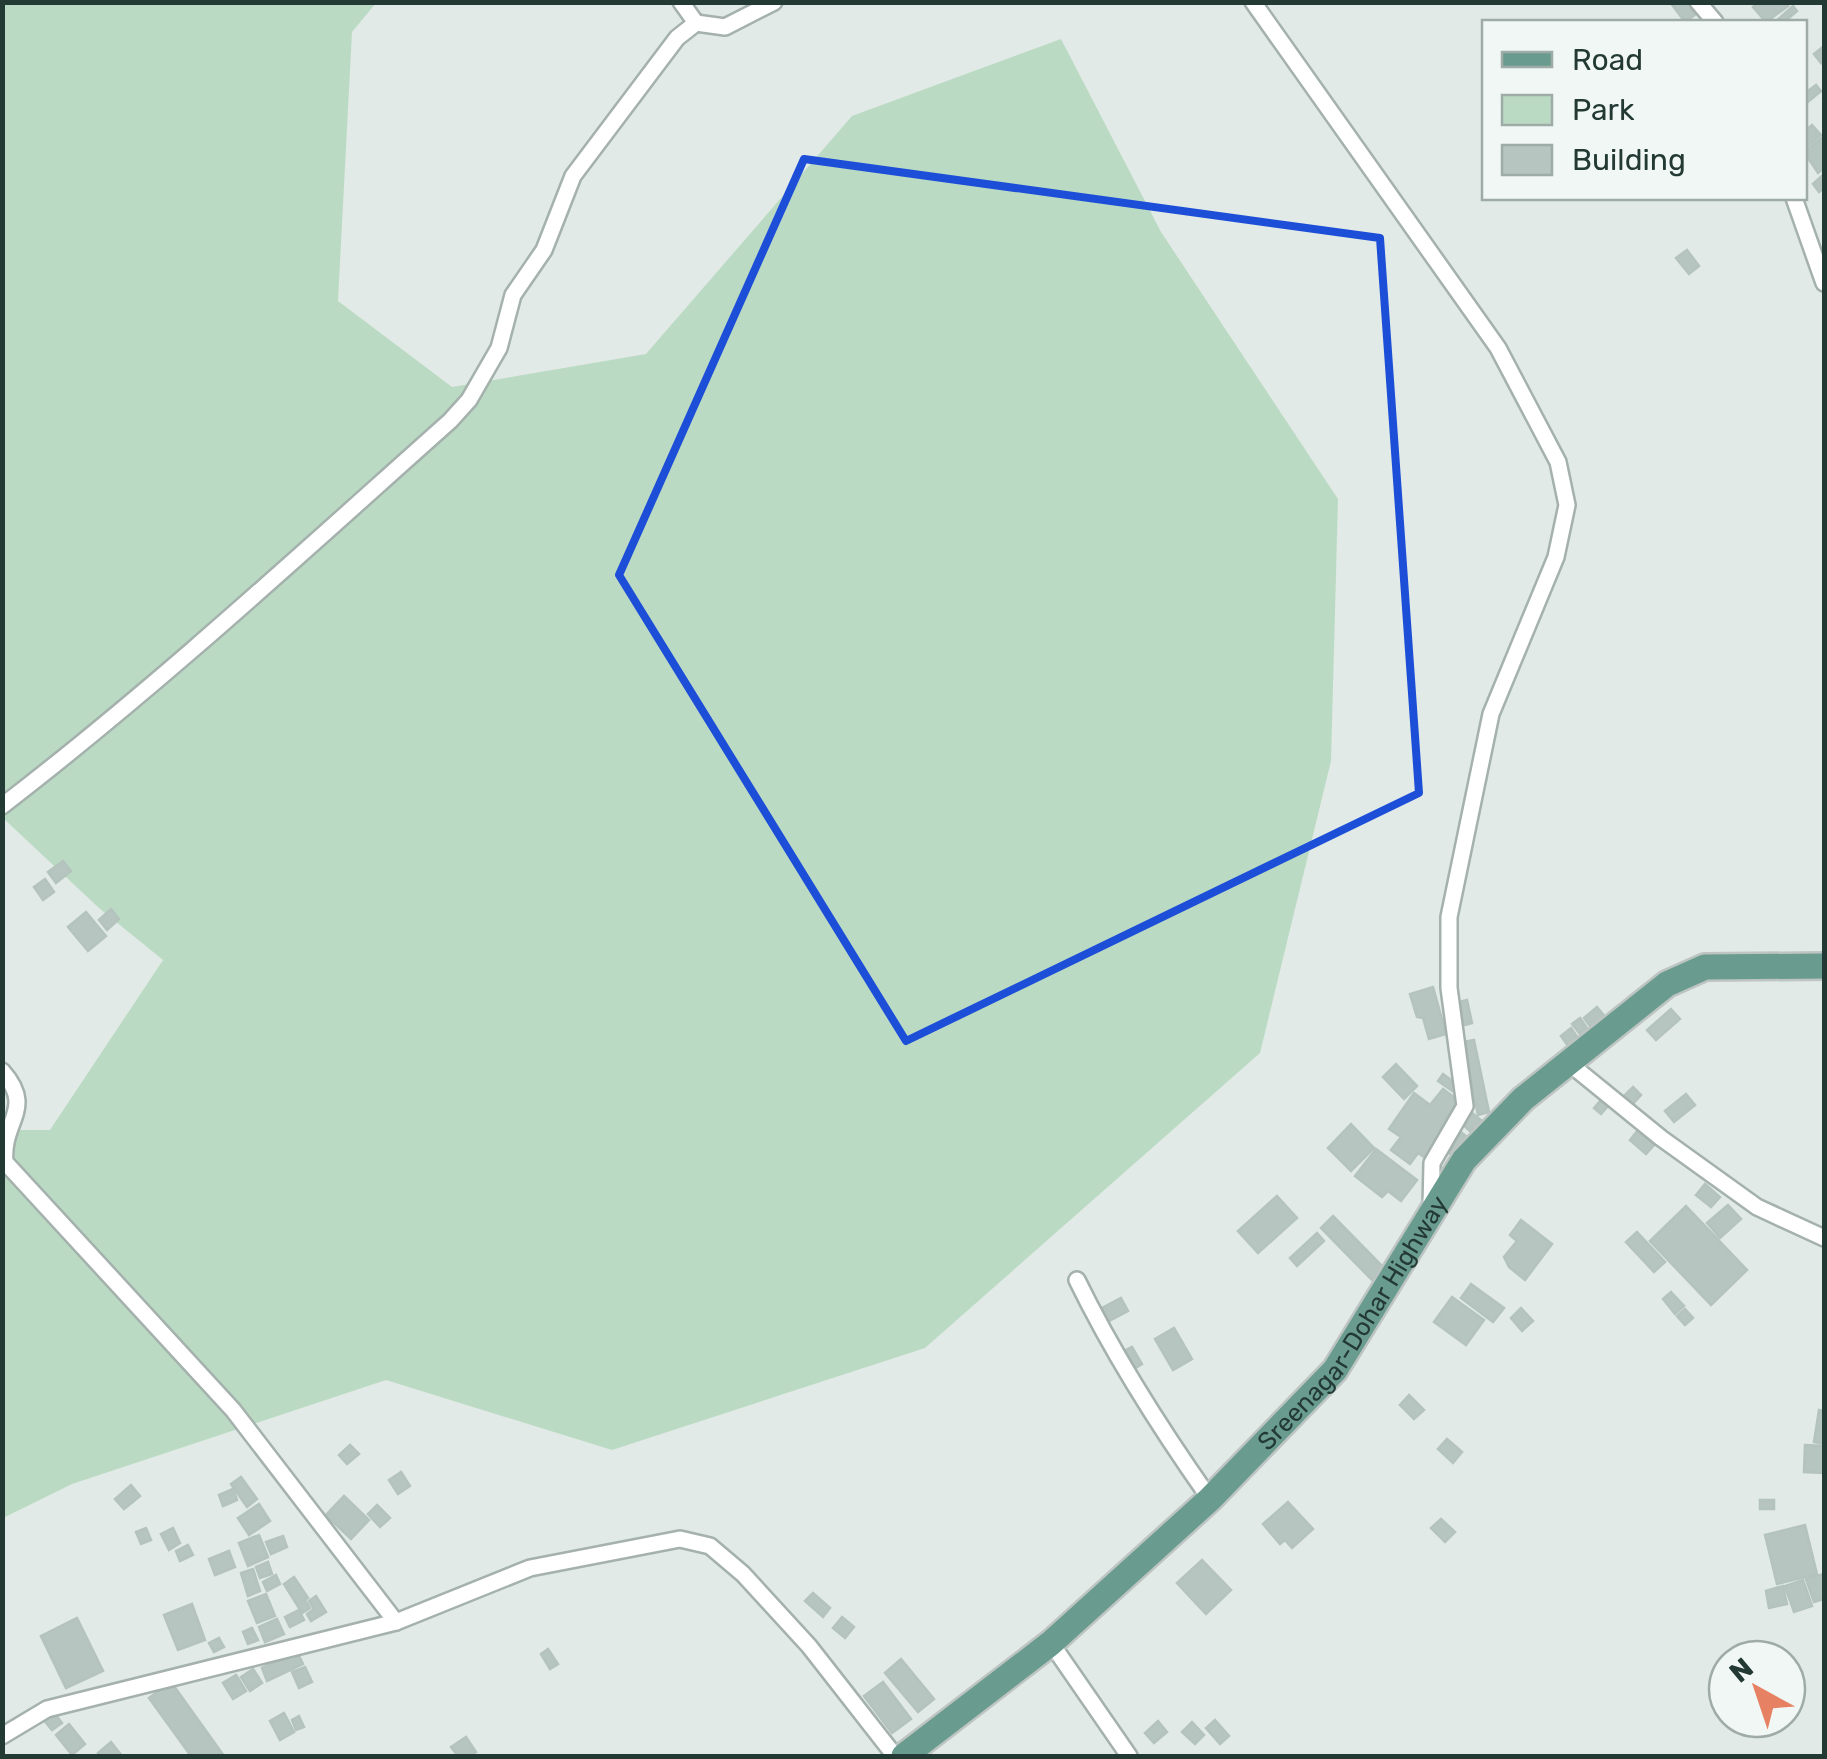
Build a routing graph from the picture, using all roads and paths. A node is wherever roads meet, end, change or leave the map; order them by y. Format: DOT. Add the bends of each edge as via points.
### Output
graph roads {
  1 [pos="681,2"];
  2 [pos="774,2"];
  3 [pos="1253,2"];
  4 [pos="696,23"];
  5 [pos="1795,200"];
  6 [pos="1824,282"];
  7 [pos="2,806"];
  8 [pos="1824,966"];
  9 [pos="1570,1064"];
  10 [pos="2,1071"];
  11 [pos="1431,1218"];
  12 [pos="1824,1238"];
  13 [pos="1077,1280"];
  14 [pos="1210,1498"];
  15 [pos="396,1622"];
  16 [pos="1051,1643"];
  17 [pos="2,1736"];
  18 [pos="895,1756"];
  19 [pos="904,1756"];
  20 [pos="1129,1756"];
  1 -- 4 [label="street"];
  2 -- 4 [label="street" via="725,28"];
  3 -- 11 [label="street" via="1498,348 1558,462 1567,504 1556,558 1490,714 1448,918 1449,988 1465,1106 1432,1163"];
  4 -- 7 [label="street" via="573,176 544,250 513,295 499,348 450,422 79,747"];
  5 -- 6 [label="street"];
  8 -- 9 [label="main road, Sreenagar-Dohar Highway" via="1706,967 1667,984"];
  9 -- 11 [label="main road, Sreenagar-Dohar Highway" via="1523,1099 1464,1160"];
  9 -- 12 [label="street" via="1757,1206"];
  10 -- 15 [label="street" via="19,1099 3,1146 5,1162 233,1410"];
  11 -- 14 [label="main road, Sreenagar-Dohar Highway" via="1336,1370"];
  13 -- 14 [label="street" via="1109,1347"];
  14 -- 16 [label="main road, Sreenagar-Dohar Highway"];
  15 -- 17 [label="street" via="46,1709"];
  15 -- 18 [label="street" via="530,1568 696,1541 742,1574 809,1646"];
  16 -- 19 [label="main road, Sreenagar-Dohar Highway"];
  16 -- 20 [label="street"];
}
